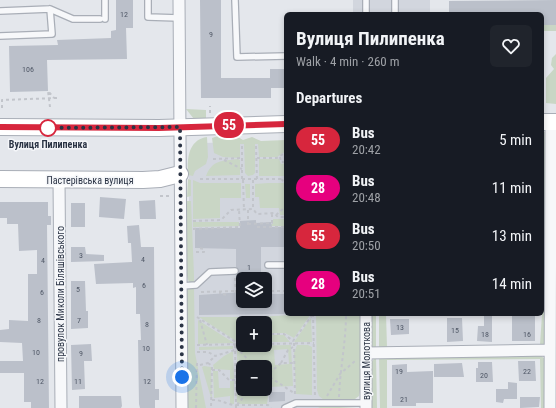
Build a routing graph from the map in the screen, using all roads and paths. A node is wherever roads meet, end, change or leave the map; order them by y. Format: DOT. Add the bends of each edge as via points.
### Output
graph roads {
  1 [pos="105,0"];
  2 [pos="148,0"];
  3 [pos="179,0"];
  4 [pos="235,0"];
  5 [pos="366,0"];
  6 [pos="395,0"];
  7 [pos="50,9"];
  8 [pos="0,11"];
  9 [pos="366,12"];
  10 [pos="395,12"];
  11 [pos="179,18"];
  12 [pos="0,36"];
  13 [pos="284,56"];
  14 [pos="49,98"];
  15 [pos="210,106"];
  16 [pos="50,107"];
  17 [pos="2,108"];
  18 [pos="209,118"];
  19 [pos="550,122"];
  20 [pos="284,124"];
  21 [pos="0,127"];
  22 [pos="180,127"];
  23 [pos="242,146"];
  24 [pos="256,146"];
  25 [pos="284,154"];
  26 [pos="280,157"];
  27 [pos="242,158"];
  28 [pos="257,158"];
  29 [pos="213,159"];
  30 [pos="223,159"];
  31 [pos="284,162"];
  32 [pos="242,169"];
  33 [pos="180,174"];
  34 [pos="200,179"];
  35 [pos="281,179"];
  36 [pos="0,180"];
  37 [pos="59,180"];
  38 [pos="243,180"];
  39 [pos="253,180"];
  40 [pos="257,180"];
  41 [pos="284,182"];
  42 [pos="160,196"];
  43 [pos="174,196"];
  44 [pos="284,208"];
  45 [pos="253,209"];
  46 [pos="239,210"];
  47 [pos="244,210"];
  48 [pos="248,210"];
  49 [pos="272,213"];
  50 [pos="276,215"];
  51 [pos="284,217"];
  52 [pos="192,221"];
  53 [pos="257,227"];
  54 [pos="284,227"];
  55 [pos="193,229"];
  56 [pos="198,248"];
  57 [pos="545,248"];
  58 [pos="196,252"];
  59 [pos="268,265"];
  60 [pos="284,265"];
  61 [pos="235,271"];
  62 [pos="261,272"];
  63 [pos="181,286"];
  64 [pos="220,291"];
  65 [pos="236,291"];
  66 [pos="284,291"];
  67 [pos="196,292"];
  68 [pos="229,295"];
  69 [pos="312,316"];
  70 [pos="313,316"];
  71 [pos="346,316"];
  72 [pos="366,316"];
  73 [pos="197,317"];
  74 [pos="200,320"];
  75 [pos="272,334"];
  76 [pos="293,343"];
  77 [pos="314,343"];
  78 [pos="272,344"];
  79 [pos="197,345"];
  80 [pos="207,345"];
  81 [pos="236,345"];
  82 [pos="293,347"];
  83 [pos="235,350"];
  84 [pos="550,350"];
  85 [pos="197,352"];
  86 [pos="242,352"];
  87 [pos="366,353"];
  88 [pos="215,356"];
  89 [pos="249,360"];
  90 [pos="208,363"];
  91 [pos="281,363"];
  92 [pos="293,363"];
  93 [pos="212,370"];
  94 [pos="272,370"];
  95 [pos="340,374"];
  96 [pos="272,379"];
  97 [pos="236,380"];
  98 [pos="295,394"];
  99 [pos="244,396"];
  100 [pos="212,400"];
  101 [pos="325,403"];
  102 [pos="339,403"];
  103 [pos="295,404"];
  104 [pos="314,404"];
  105 [pos="366,405"];
  106 [pos="236,406"];
  107 [pos="61,408"];
  108 [pos="182,408"];
  109 [pos="196,408"];
  110 [pos="211,408"];
  111 [pos="271,408"];
  112 [pos="285,408"];
  113 [pos="550,408"];
  1 -- 7 [label="lane" via="103,19 73,19"];
  2 -- 11 [label="lane" via="148,17"];
  3 -- 11 [label="street"];
  4 -- 13 [label="lane" via="237,57"];
  5 -- 9 [label="lane"];
  6 -- 10 [label="lane"];
  7 -- 8 [label="lane"];
  7 -- 12 [label="lane" via="52,34"];
  11 -- 22 [label="street"];
  14 -- 14 [label="path" via="56,98 48,92"];
  14 -- 16 [label="path"];
  14 -- 17 [label="path" via="2,100"];
  15 -- 18 [label="path"];
  19 -- 57 [label="street"];
  20 -- 22 [label="main road"];
  21 -- 22 [label="main road"];
  22 -- 33 [label="street"];
  23 -- 27 [label="path"];
  24 -- 28 [label="path"];
  25 -- 26 [label="path"];
  26 -- 28 [label="path"];
  26 -- 31 [label="path" via="281,162"];
  27 -- 30 [label="path"];
  27 -- 32 [label="path"];
  28 -- 40 [label="path"];
  29 -- 30 [label="path"];
  30 -- 32 [label="path"];
  32 -- 38 [label="path"];
  33 -- 37 [label="main road, Пастерівська вулиця" via="143,180"];
  33 -- 63 [label="street"];
  34 -- 38 [label="path"];
  35 -- 40 [label="path"];
  35 -- 41 [label="path"];
  36 -- 37 [label="main road, Пастерівська вулиця"];
  37 -- 107 [label="street, провулок Миколи Біляшівського"];
  38 -- 39 [label="path"];
  38 -- 47 [label="path"];
  39 -- 40 [label="path"];
  39 -- 45 [label="path"];
  42 -- 43 [label="path"];
  44 -- 50 [label="path"];
  45 -- 48 [label="path"];
  45 -- 49 [label="path" via="257,214"];
  46 -- 47 [label="path"];
  46 -- 52 [label="path" via="232,210 221,220"];
  46 -- 55 [label="path" via="240,227"];
  47 -- 48 [label="path"];
  48 -- 49 [label="path" via="248,225 272,223"];
  49 -- 50 [label="path"];
  50 -- 51 [label="path"];
  53 -- 54 [label="path"];
  56 -- 58 [label="path" via="204,249 204,252"];
  57 -- 84 [label="street"];
  59 -- 60 [label="lane"];
  59 -- 62 [label="path" via="262,266"];
  59 -- 66 [label="path" via="268,293"];
  61 -- 63 [label="lane" via="210,272 196,285"];
  61 -- 65 [label="path"];
  63 -- 108 [label="street"];
  64 -- 65 [label="path"];
  64 -- 67 [label="path"];
  64 -- 68 [label="path" via="220,294"];
  69 -- 76 [label="path"];
  70 -- 77 [label="path"];
  71 -- 95 [label="path"];
  72 -- 87 [label="street, вулиця Молоткова"];
  73 -- 74 [label="path"];
  74 -- 80 [label="path"];
  74 -- 81 [label="path"];
  75 -- 76 [label="path" via="284,334"];
  76 -- 77 [label="path"];
  76 -- 78 [label="path"];
  76 -- 82 [label="path"];
  77 -- 104 [label="path"];
  79 -- 80 [label="path"];
  80 -- 81 [label="path"];
  81 -- 83 [label="path"];
  82 -- 91 [label="path" via="288,350"];
  82 -- 92 [label="path"];
  83 -- 88 [label="path"];
  83 -- 97 [label="path"];
  84 -- 87 [label="street"];
  84 -- 113 [label="street"];
  85 -- 88 [label="path" via="208,352"];
  86 -- 89 [label="path"];
  87 -- 95 [label="path"];
  87 -- 105 [label="street, вулиця Молоткова"];
  88 -- 90 [label="path"];
  90 -- 93 [label="path"];
  90 -- 109 [label="path" via="197,363"];
  91 -- 92 [label="path"];
  91 -- 94 [label="path"];
  92 -- 98 [label="path"];
  93 -- 97 [label="path" via="219,370 229,380"];
  93 -- 100 [label="path"];
  95 -- 101 [label="path"];
  95 -- 102 [label="path"];
  96 -- 98 [label="path"];
  98 -- 103 [label="path"];
  99 -- 106 [label="path"];
  100 -- 106 [label="path"];
  100 -- 110 [label="path"];
  101 -- 102 [label="lane"];
  101 -- 104 [label="lane"];
  102 -- 105 [label="lane"];
  103 -- 104 [label="lane"];
  103 -- 112 [label="lane"];
  106 -- 111 [label="path" via="268,405"];
}
